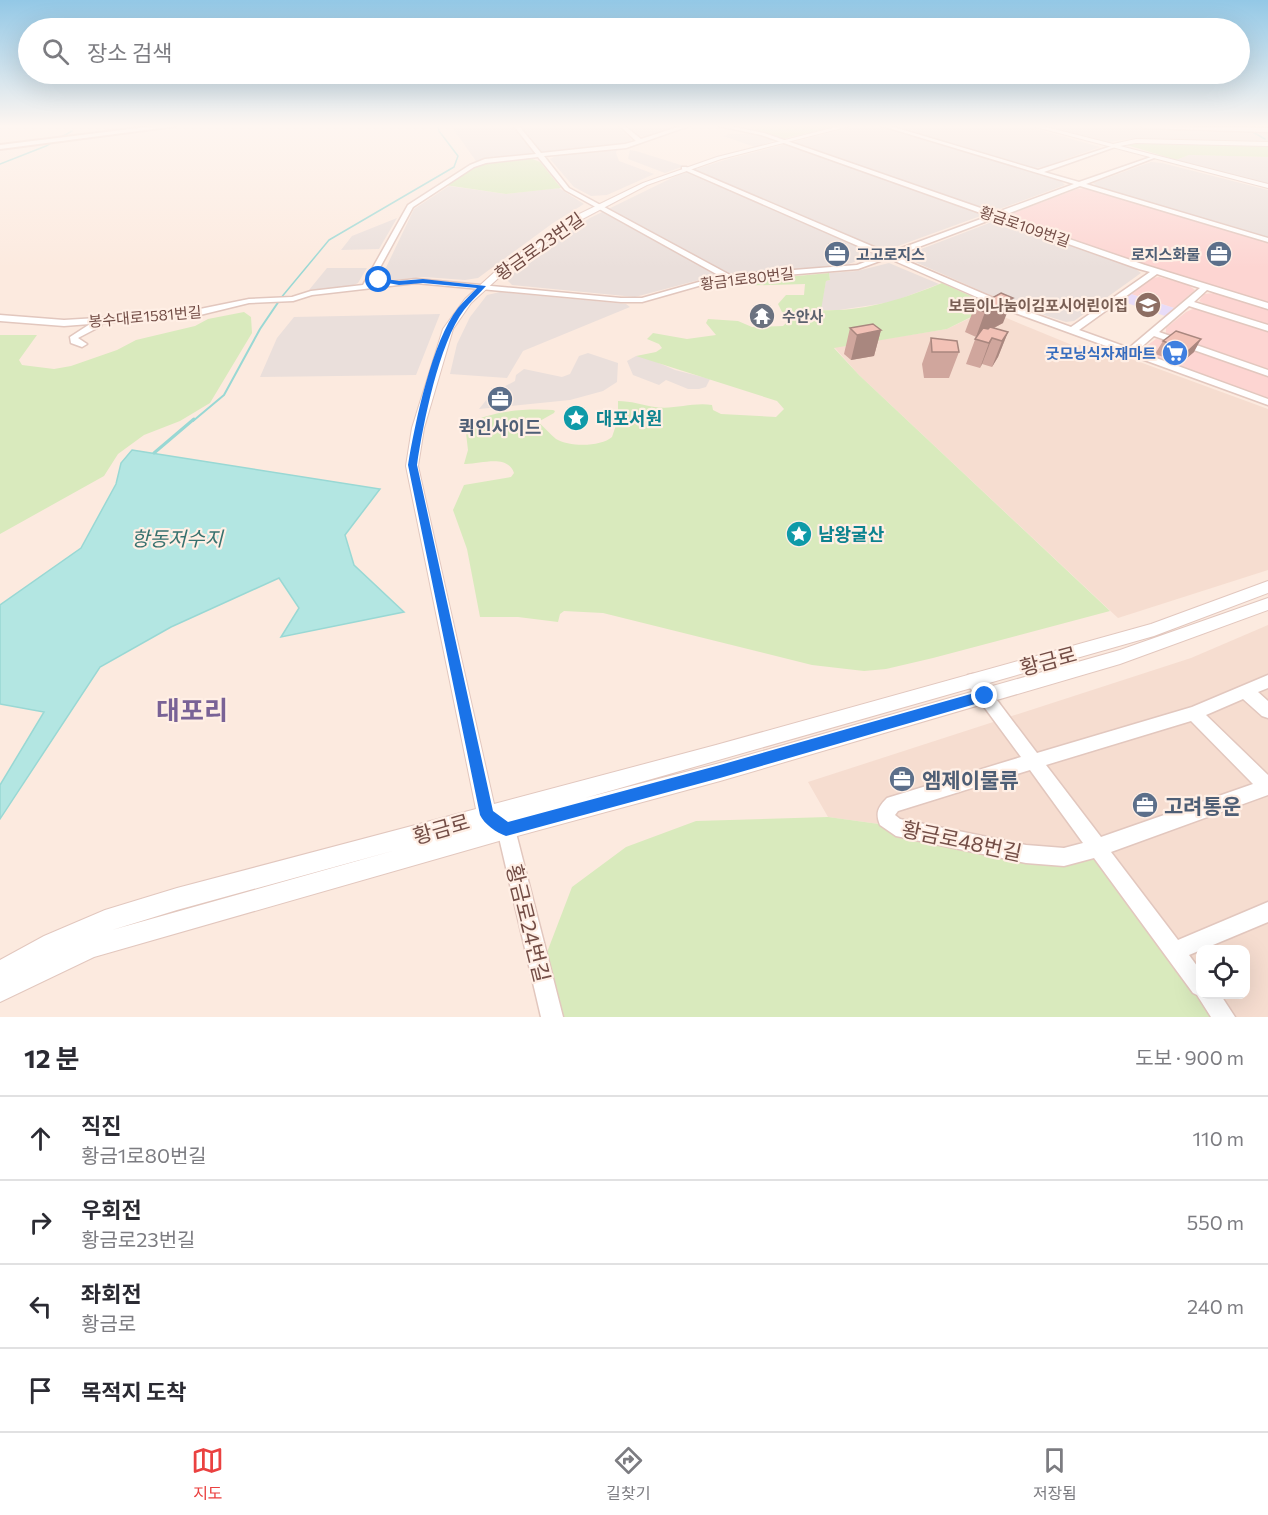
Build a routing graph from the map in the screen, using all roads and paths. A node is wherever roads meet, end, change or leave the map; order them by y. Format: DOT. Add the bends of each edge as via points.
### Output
graph roads {
  1 [pos="461,173"];
  2 [pos="554,173"];
  3 [pos="672,173"];
  4 [pos="697,173"];
  5 [pos="874,173"];
  6 [pos="1043,173"];
  7 [pos="1107,173"];
  8 [pos="1218,173"];
  9 [pos="1079,184"];
  10 [pos="1268,186"];
  11 [pos="598,206"];
  12 [pos="996,216"];
  13 [pos="1268,240"];
  14 [pos="890,256"];
  15 [pos="1156,272"];
  16 [pos="374,273"];
  17 [pos="727,278"];
  18 [pos="399,283"];
  19 [pos="482,286"];
  20 [pos="1206,287"];
  21 [pos="365,288"];
  22 [pos="290,299"];
  23 [pos="1189,303"];
  24 [pos="1268,306"];
  25 [pos="0,318"];
  26 [pos="114,320"];
  27 [pos="1268,328"];
  28 [pos="1072,331"];
  29 [pos="1153,333"];
  30 [pos="82,344"];
  31 [pos="1130,352"];
  32 [pos="1268,373"];
  33 [pos="1268,402"];
  34 [pos="1268,587"];
  35 [pos="1268,604"];
  36 [pos="1268,681"];
  37 [pos="979,688"];
  38 [pos="1245,691"];
  39 [pos="1268,711"];
  40 [pos="1194,713"];
  41 [pos="1036,763"];
  42 [pos="1268,786"];
  43 [pos="487,815"];
  44 [pos="506,829"];
  45 [pos="1099,847"];
  46 [pos="1268,912"];
  47 [pos="1175,951"];
  48 [pos="1196,980"];
  49 [pos="2,985"];
  50 [pos="1211,999"];
  51 [pos="552,1017"];
  52 [pos="1224,1017"];
  1 -- 16 [label="street" via="412,204"];
  2 -- 11 [label="street" via="565,187"];
  3 -- 11 [label="street, 황금로23번길"];
  4 -- 14 [label="street"];
  5 -- 12 [label="street, 황금로109번길"];
  6 -- 9 [label="street"];
  7 -- 9 [label="street, 황금1로80번길"];
  8 -- 10 [label="street"];
  9 -- 12 [label="street, 황금1로80번길"];
  9 -- 13 [label="street"];
  11 -- 17 [label="street, 황금로23번길"];
  11 -- 19 [label="street, 황금로23번길" via="551,233"];
  12 -- 14 [label="street, 황금1로80번길"];
  12 -- 15 [label="street, 황금로109번길"];
  14 -- 17 [label="street, 황금1로80번길" via="852,268"];
  14 -- 28 [label="street"];
  15 -- 20 [label="street, 황금로109번길"];
  15 -- 28 [label="street"];
  16 -- 18 [label="street" via="381,281"];
  16 -- 21 [label="street"];
  17 -- 19 [label="street, 황금1로80번길" via="630,301"];
  18 -- 19 [label="street, 황금1로80번길"];
  18 -- 21 [label="street, 황금1로80번길"];
  19 -- 43 [label="street, 황금로23번길" via="460,310 445,337 412,465"];
  20 -- 23 [label="street"];
  20 -- 24 [label="street, 황금로109번길"];
  21 -- 22 [label="street, 황금1로80번길"];
  22 -- 26 [label="street, 봉수대로1581번길"];
  23 -- 27 [label="street"];
  23 -- 29 [label="street"];
  25 -- 26 [label="street, 봉수대로1581번길" via="64,323"];
  26 -- 30 [label="street" via="77,334 74,341"];
  28 -- 31 [label="street"];
  29 -- 31 [label="street"];
  29 -- 32 [label="street"];
  31 -- 33 [label="street"];
  34 -- 37 [label="street, 황금로"];
  35 -- 37 [label="street, 황금로" via="1166,642"];
  36 -- 38 [label="street, 황금로48번길"];
  37 -- 41 [label="street"];
  37 -- 43 [label="street, 황금로"];
  37 -- 44 [label="street, 황금로" via="720,772"];
  38 -- 39 [label="street"];
  38 -- 40 [label="street, 황금로48번길"];
  40 -- 41 [label="street, 황금로48번길"];
  40 -- 42 [label="street"];
  41 -- 45 [label="street"];
  41 -- 45 [label="street, 황금로48번길" via="892,804 885,812 886,819 896,827 1047,857 1064,857"];
  42 -- 45 [label="street, 황금로48번길"];
  43 -- 44 [label="street"];
  43 -- 49 [label="street, 황금로" via="126,915 52,944"];
  44 -- 49 [label="street, 황금로" via="94,946"];
  44 -- 51 [label="street, 황금로24번길"];
  45 -- 47 [label="street"];
  46 -- 47 [label="street"];
  47 -- 48 [label="street"];
  50 -- 52 [label="street"];
}
